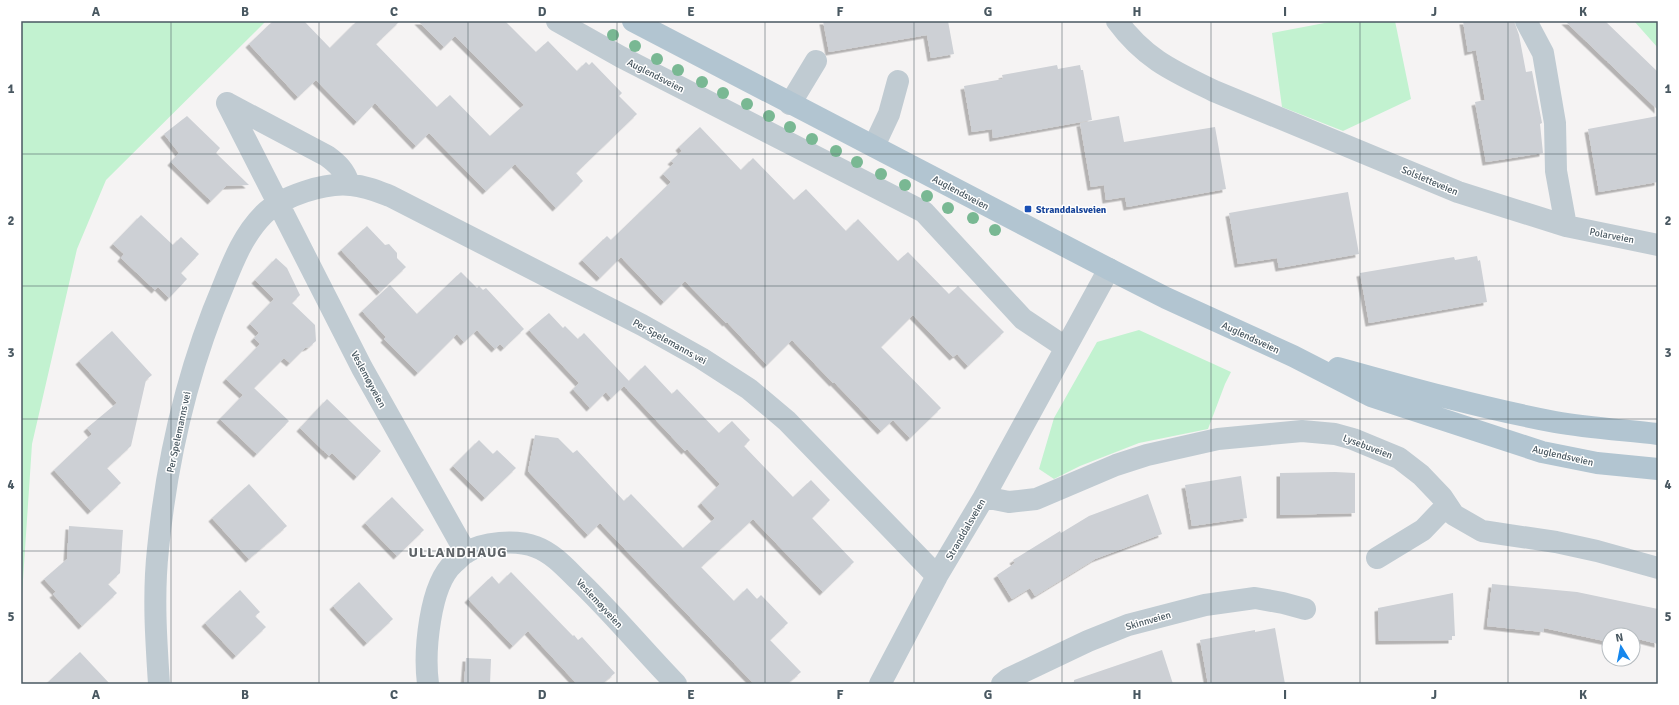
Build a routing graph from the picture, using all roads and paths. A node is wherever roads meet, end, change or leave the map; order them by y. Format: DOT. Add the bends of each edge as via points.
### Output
graph roads {
  1 [pos="557,21"];
  2 [pos="633,21"];
  3 [pos="1117,21"];
  4 [pos="1526,21"];
  5 [pos="816,61"];
  6 [pos="898,81"];
  7 [pos="790,104"];
  8 [pos="874,146"];
  9 [pos="349,184"];
  10 [pos="278,202"];
  11 [pos="1566,226"];
  12 [pos="1658,245"];
  13 [pos="1109,269"];
  14 [pos="1065,347"];
  15 [pos="1293,356"];
  16 [pos="1658,434"];
  17 [pos="1658,469"];
  18 [pos="984,497"];
  19 [pos="1447,505"];
  20 [pos="466,553"];
  21 [pos="1377,558"];
  22 [pos="1658,568"];
  23 [pos="937,576"];
  24 [pos="1305,609"];
  25 [pos="159,684"];
  26 [pos="428,684"];
  27 [pos="676,684"];
  28 [pos="880,684"];
  29 [pos="1002,684"];
  1 -- 14 [label="street, Auglendsveien" via="621,57 924,212 1023,319"];
  2 -- 7 [label="main road, Auglendsveien"];
  3 -- 11 [label="street, Solsletteveien" via="1136,44 1152,58 1214,91 1458,192"];
  4 -- 11 [label="street" via="1544,60 1556,123 1556,171"];
  5 -- 7 [label="street"];
  6 -- 8 [label="street" via="890,114"];
  7 -- 8 [label="main road, Auglendsveien"];
  8 -- 13 [label="main road, Auglendsveien"];
  9 -- 10 [label="street, Per Spelemanns vei" via="326,186"];
  9 -- 10 [label="street" via="346,174 339,165 327,156 227,103"];
  9 -- 23 [label="street, Per Spelemanns vei" via="369,187 390,196 642,325 749,388 787,421"];
  10 -- 20 [label="street, Veslemøyveien" via="362,368"];
  10 -- 25 [label="street, Per Spelemanns vei" via="254,225 239,249 217,300 190,376 171,456 158,550 155,620"];
  11 -- 12 [label="street, Polarveien"];
  13 -- 14 [label="street, Stranddalsveien"];
  13 -- 15 [label="main road, Auglendsveien"];
  14 -- 18 [label="street, Stranddalsveien"];
  15 -- 16 [label="main road, Auglendsveien" via="1466,403 1554,422"];
  15 -- 17 [label="main road, Auglendsveien" via="1371,396 1542,452 1597,463"];
  18 -- 19 [label="street, Lysebuveien" via="1010,502 1036,499 1116,465 1147,455 1218,439 1302,431 1335,434 1400,458 1421,475"];
  18 -- 23 [label="street, Stranddalsveien"];
  19 -- 21 [label="street" via="1423,530"];
  19 -- 22 [label="street, Lysebuveien" via="1454,515 1482,531 1563,544"];
  20 -- 26 [label="street, Veslemøyveien" via="450,567 437,589 431,609"];
  20 -- 27 [label="street, Veslemøyveien" via="483,546 514,541 535,546 548,553 592,593"];
  23 -- 28 [label="street, Stranddalsveien"];
  24 -- 29 [label="street, Skinnveien" via="1255,598 1205,605 1168,614 1088,641"];
}
